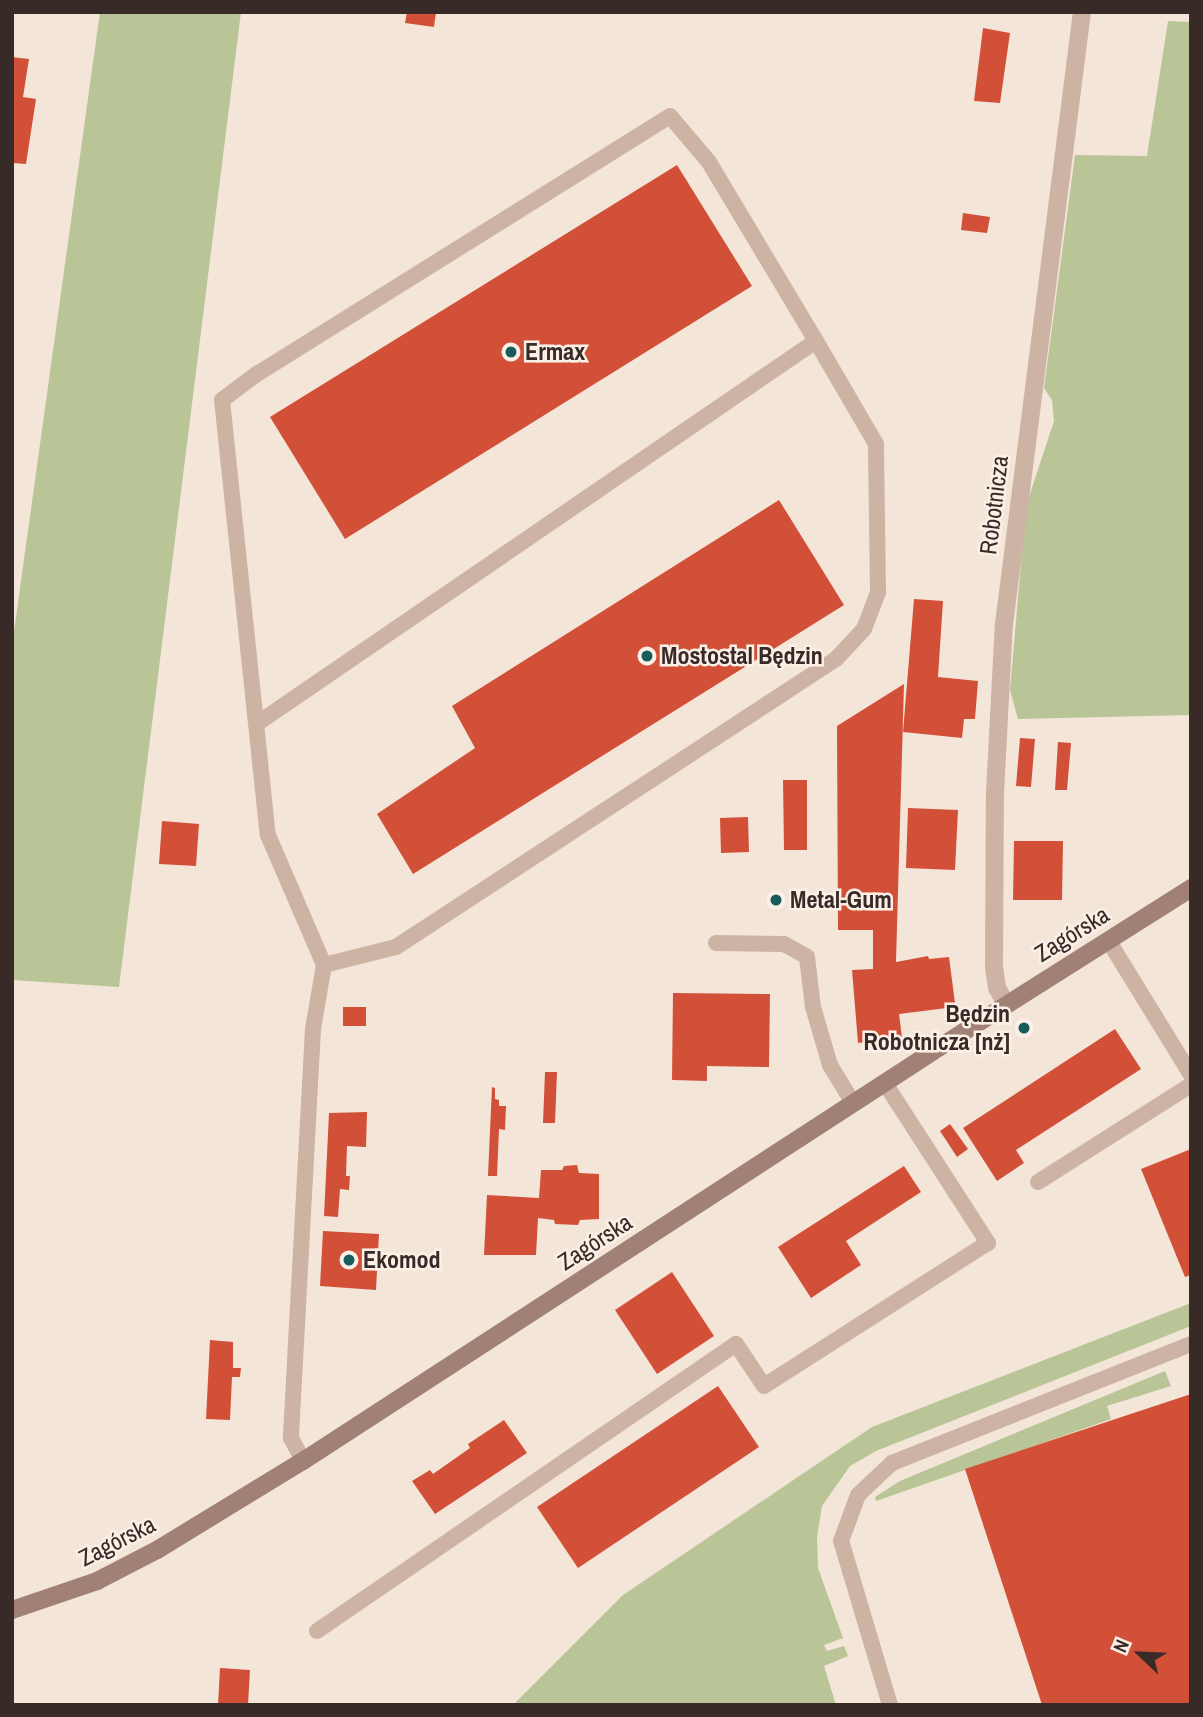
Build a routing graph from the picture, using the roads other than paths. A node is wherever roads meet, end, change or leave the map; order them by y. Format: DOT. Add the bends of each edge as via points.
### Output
graph roads {
  1 [pos="1082,12"];
  2 [pos="816,341"];
  3 [pos="258,723"];
  4 [pos="1191,888"];
  5 [pos="1108,940"];
  6 [pos="716,943"];
  7 [pos="324,965"];
  8 [pos="1006,1004"];
  9 [pos="1191,1075"];
  10 [pos="885,1083"];
  11 [pos="1191,1085"];
  12 [pos="853,1104"];
  13 [pos="1038,1182"];
  14 [pos="1191,1344"];
  15 [pos="303,1461"];
  16 [pos="12,1610"];
  17 [pos="317,1631"];
  18 [pos="890,1705"];
  1 -- 8 [label="street, Robotnicza" via="1004,624 995,793 993,966"];
  2 -- 3 [label="lane"];
  2 -- 3 [label="lane" via="709,162 670,116 258,373 222,400"];
  2 -- 7 [label="lane" via="876,444 878,592 864,629 836,659 396,947"];
  3 -- 7 [label="lane" via="268,835"];
  4 -- 5 [label="street, Zagórska"];
  5 -- 8 [label="street, Zagórska"];
  5 -- 9 [label="lane"];
  6 -- 12 [label="lane" via="784,944 807,957 813,1007 830,1065"];
  7 -- 15 [label="lane" via="313,1028 291,1438"];
  8 -- 10 [label="street, Zagórska"];
  10 -- 12 [label="street, Zagórska"];
  10 -- 17 [label="lane" via="988,1243 764,1386 736,1344"];
  11 -- 13 [label="lane"];
  12 -- 15 [label="street, Zagórska"];
  14 -- 18 [label="lane" via="891,1464 858,1495 841,1541"];
  15 -- 16 [label="street, Zagórska" via="97,1581"];
}
